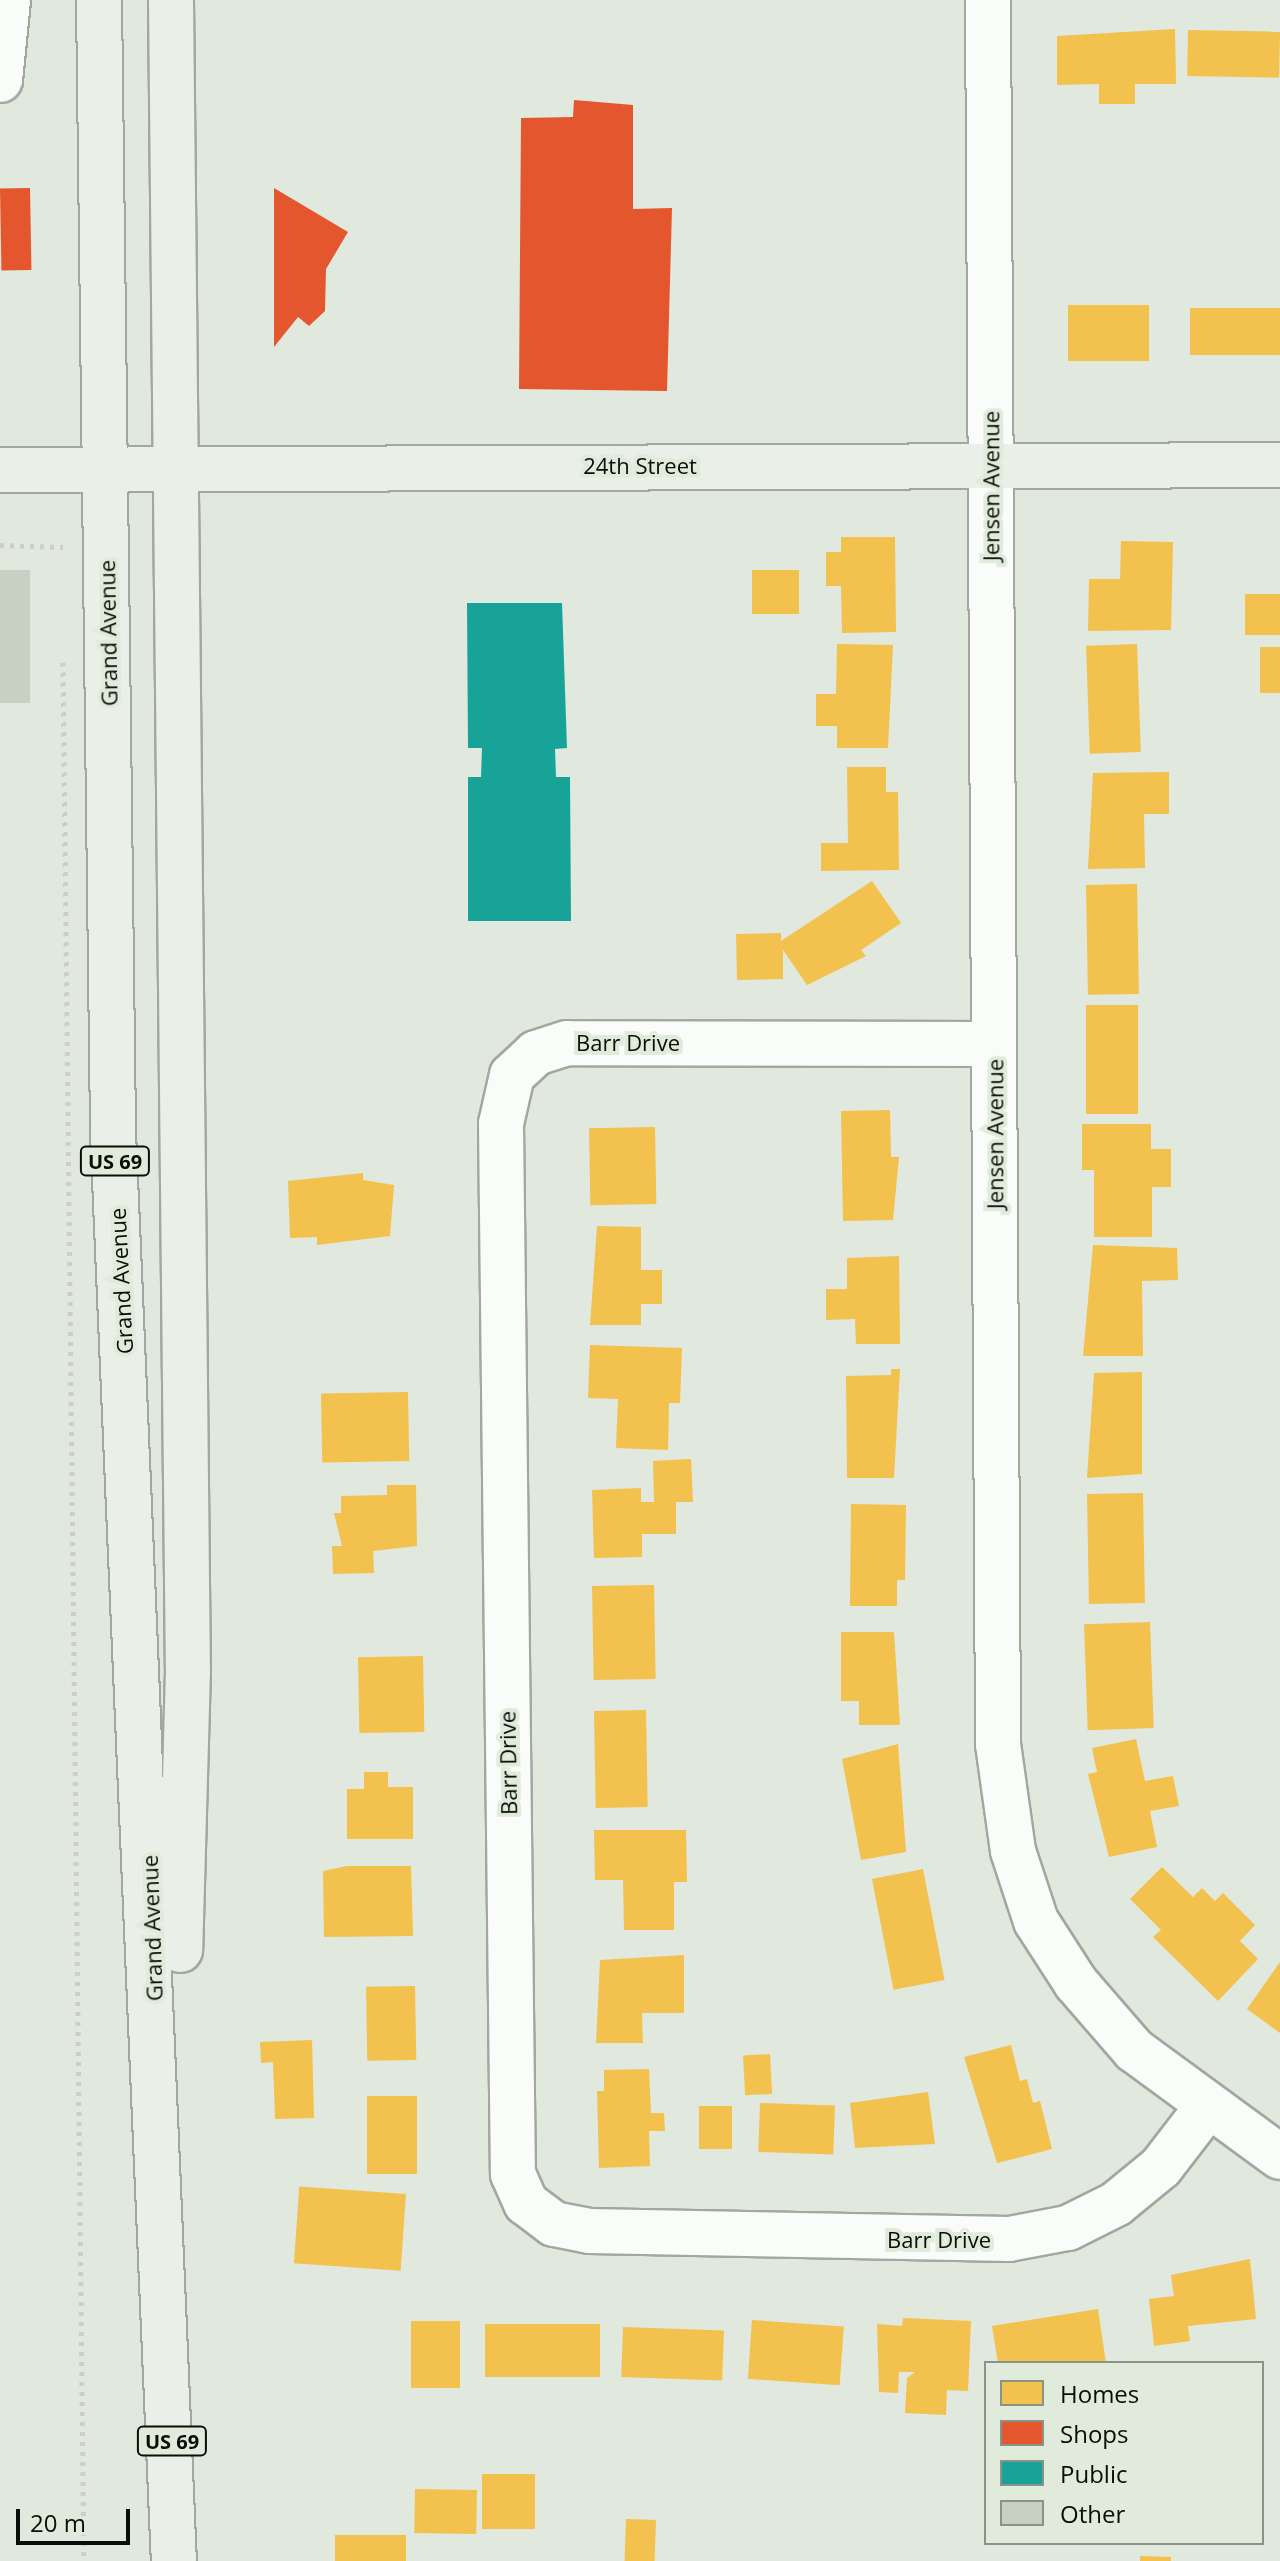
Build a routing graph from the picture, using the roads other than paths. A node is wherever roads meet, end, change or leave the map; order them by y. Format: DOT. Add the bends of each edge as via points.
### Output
graph roads {
  1 [pos="8,0"];
  2 [pos="99,0"];
  3 [pos="171,0"];
  4 [pos="988,0"];
  5 [pos="0,80"];
  6 [pos="990,465"];
  7 [pos="1280,465"];
  8 [pos="176,467"];
  9 [pos="105,469"];
  10 [pos="0,470"];
  11 [pos="994,1044"];
  12 [pos="1208,2106"];
  13 [pos="1280,2157"];
  14 [pos="169,2321"];
  15 [pos="174,2561"];
  1 -- 5 [label="street"];
  2 -- 9 [label="main road, Grand Avenue / US 69"];
  3 -- 8 [label="main road, Grand Avenue / US 69"];
  4 -- 6 [label="street, Jensen Avenue"];
  6 -- 7 [label="main road, 24th Street"];
  6 -- 8 [label="main road, 24th Street"];
  6 -- 11 [label="street, Jensen Avenue"];
  8 -- 9 [label="main road, 24th Street"];
  8 -- 14 [label="main road, Grand Avenue / US 69" via="188,1670"];
  9 -- 10 [label="main road, 24th Street"];
  9 -- 14 [label="main road, Grand Avenue / US 69" via="113,1132"];
  11 -- 12 [label="street, Jensen Avenue" via="998,1744 1013,1851 1036,1921 1076,1983 1134,2050"];
  11 -- 12 [label="street, Barr Drive" via="567,1043 536,1053 512,1075 501,1124 513,2174 526,2203 545,2217 590,2231 1009,2239 1068,2228 1116,2204 1161,2167"];
  12 -- 13 [label="street, Jensen Avenue"];
  14 -- 15 [label="main road, Grand Avenue / US 69"];
}
